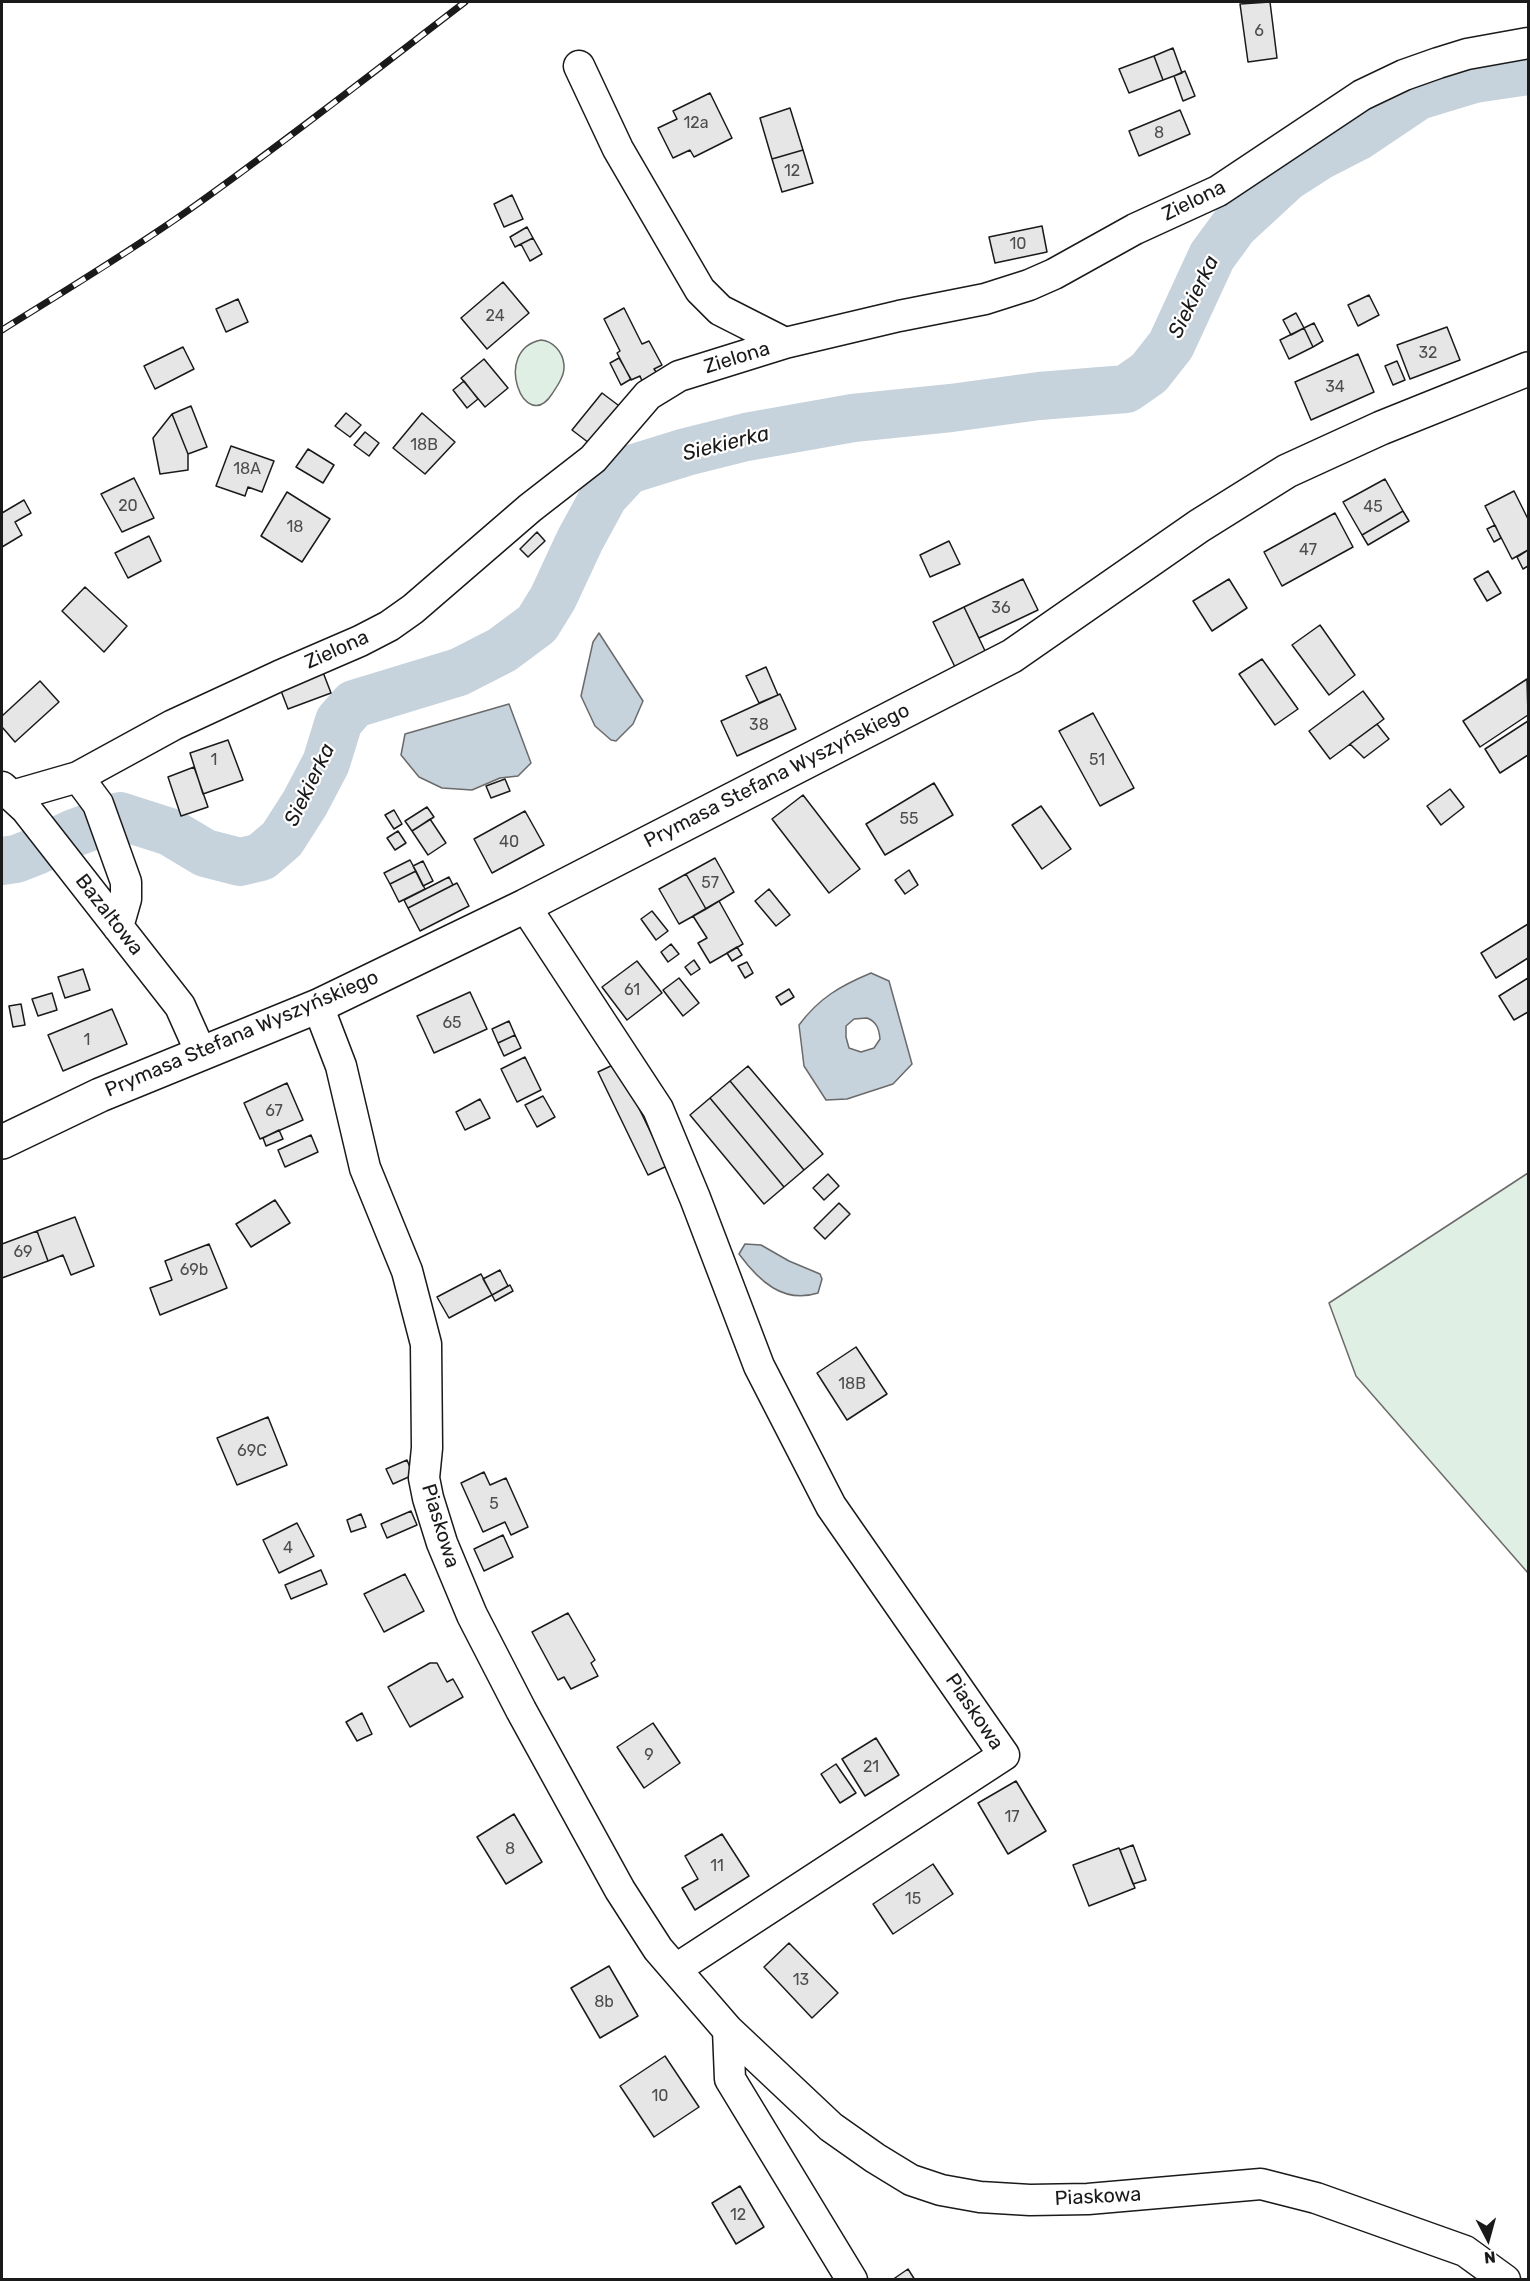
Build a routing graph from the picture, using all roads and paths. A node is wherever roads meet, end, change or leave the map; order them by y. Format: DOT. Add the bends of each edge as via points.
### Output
graph roads {
  1 [pos="1528,43"];
  2 [pos="579,66"];
  3 [pos="785,344"];
  4 [pos="1528,369"];
  5 [pos="78,777"];
  6 [pos="13,797"];
  7 [pos="525,906"];
  8 [pos="118,927"];
  9 [pos="318,1006"];
  10 [pos="201,1053"];
  11 [pos="2,1142"];
  12 [pos="675,1969"];
  13 [pos="728,2030"];
  14 [pos="852,2280"];
  15 [pos="1505,2280"];
  1 -- 3 [label="street, Zielona" via="1448,60 1362,95 1218,191 1029,285 985,299"];
  2 -- 3 [label="street" via="618,149 700,290 720,310"];
  3 -- 5 [label="street, Zielona" via="688,372 662,385 642,402 593,459 389,626 173,725"];
  4 -- 7 [label="main road, Prymasa Stefana Wyszyńskiego" via="1287,471 1198,526 1012,656"];
  5 -- 6 [label="street, Zielona"];
  5 -- 8 [label="street" via="98,804 126,882"];
  6 -- 8 [label="street, Bazaltowa"];
  7 -- 9 [label="main road, Prymasa Stefana Wyszyńskiego"];
  7 -- 12 [label="street, Piaskowa" via="658,1109 759,1366 831,1506 1004,1755"];
  8 -- 10 [label="street, Bazaltowa" via="180,1006"];
  9 -- 10 [label="main road, Prymasa Stefana Wyszyńskiego"];
  9 -- 12 [label="street, Piaskowa" via="340,1066 365,1168 407,1271 426,1344 424,1478 442,1543 472,1615 564,1792 620,1890"];
  10 -- 11 [label="main road, Prymasa Stefana Wyszyńskiego"];
  12 -- 13 [label="street, Piaskowa"];
  13 -- 14 [label="street" via="730,2079"];
  13 -- 15 [label="street, Piaskowa" via="831,2127 911,2180 941,2190 980,2197 1088,2199 1261,2184 1316,2198 1465,2251"];
}
